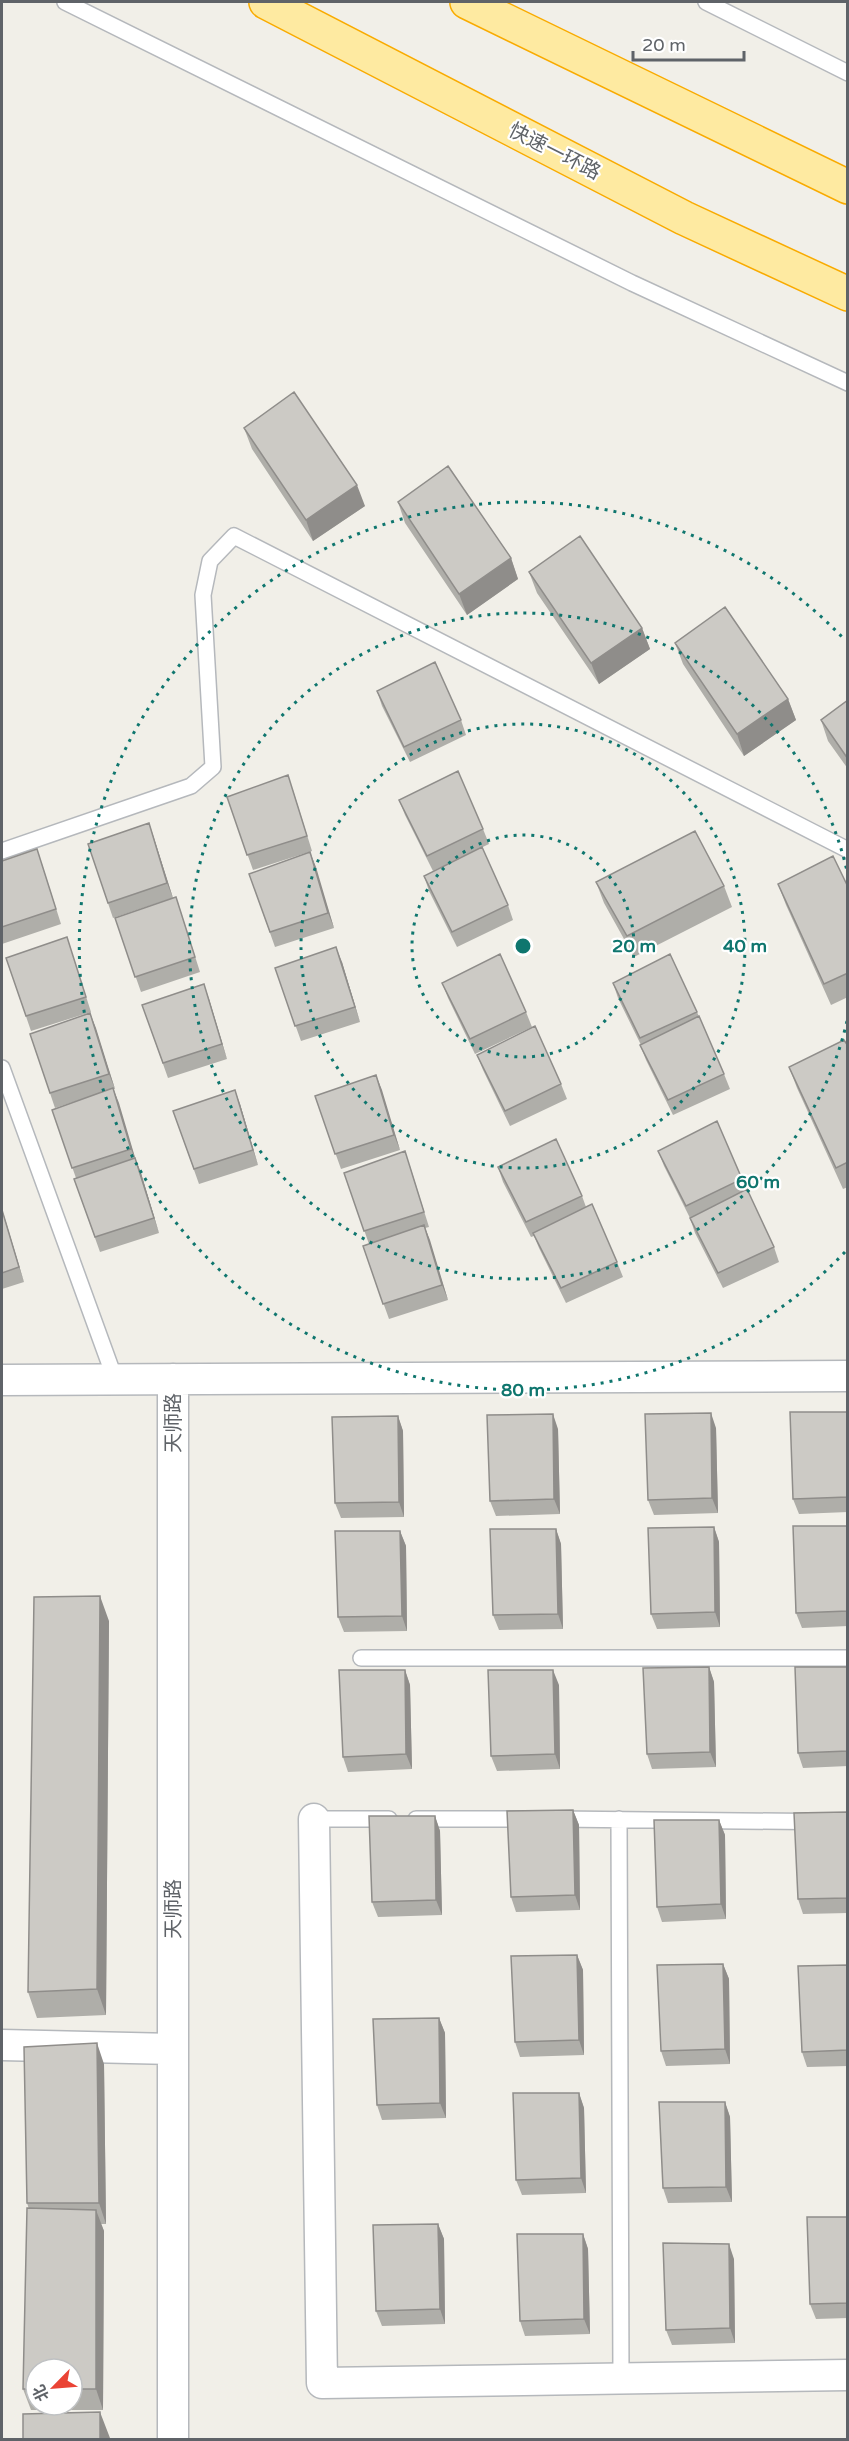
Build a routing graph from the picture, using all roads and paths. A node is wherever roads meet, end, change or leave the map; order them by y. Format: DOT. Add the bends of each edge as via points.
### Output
graph roads {
  1 [pos="65,2"];
  2 [pos="266,2"];
  3 [pos="467,2"];
  4 [pos="706,2"];
  5 [pos="848,73"];
  6 [pos="848,188"];
  7 [pos="848,294"];
  8 [pos="848,383"];
  9 [pos="848,850"];
  10 [pos="2,851"];
  11 [pos="2,1068"];
  12 [pos="848,1376"];
  13 [pos="115,1379"];
  14 [pos="173,1379"];
  15 [pos="2,1380"];
  16 [pos="361,1658"];
  17 [pos="848,1658"];
  18 [pos="314,1819"];
  19 [pos="620,1820"];
  20 [pos="848,1822"];
  21 [pos="2,2045"];
  22 [pos="173,2049"];
  23 [pos="848,2375"];
  24 [pos="621,2379"];
  25 [pos="173,2439"];
  1 -- 8 [label="lane" via="622,277"];
  2 -- 7 [label="highway, 快速一环路" via="684,218"];
  3 -- 6 [label="highway"];
  4 -- 5 [label="lane"];
  9 -- 10 [label="lane" via="234,536 210,561 203,595 213,766 191,786"];
  11 -- 13 [label="lane"];
  12 -- 14 [label="street"];
  13 -- 14 [label="street"];
  13 -- 15 [label="street"];
  14 -- 22 [label="street, 天师路"];
  16 -- 17 [label="lane"];
  18 -- 19 [label="lane"];
  18 -- 24 [label="street" via="321,2383"];
  19 -- 20 [label="lane"];
  19 -- 24 [label="lane"];
  21 -- 22 [label="street"];
  22 -- 25 [label="street, 天师路"];
  23 -- 24 [label="street"];
}
